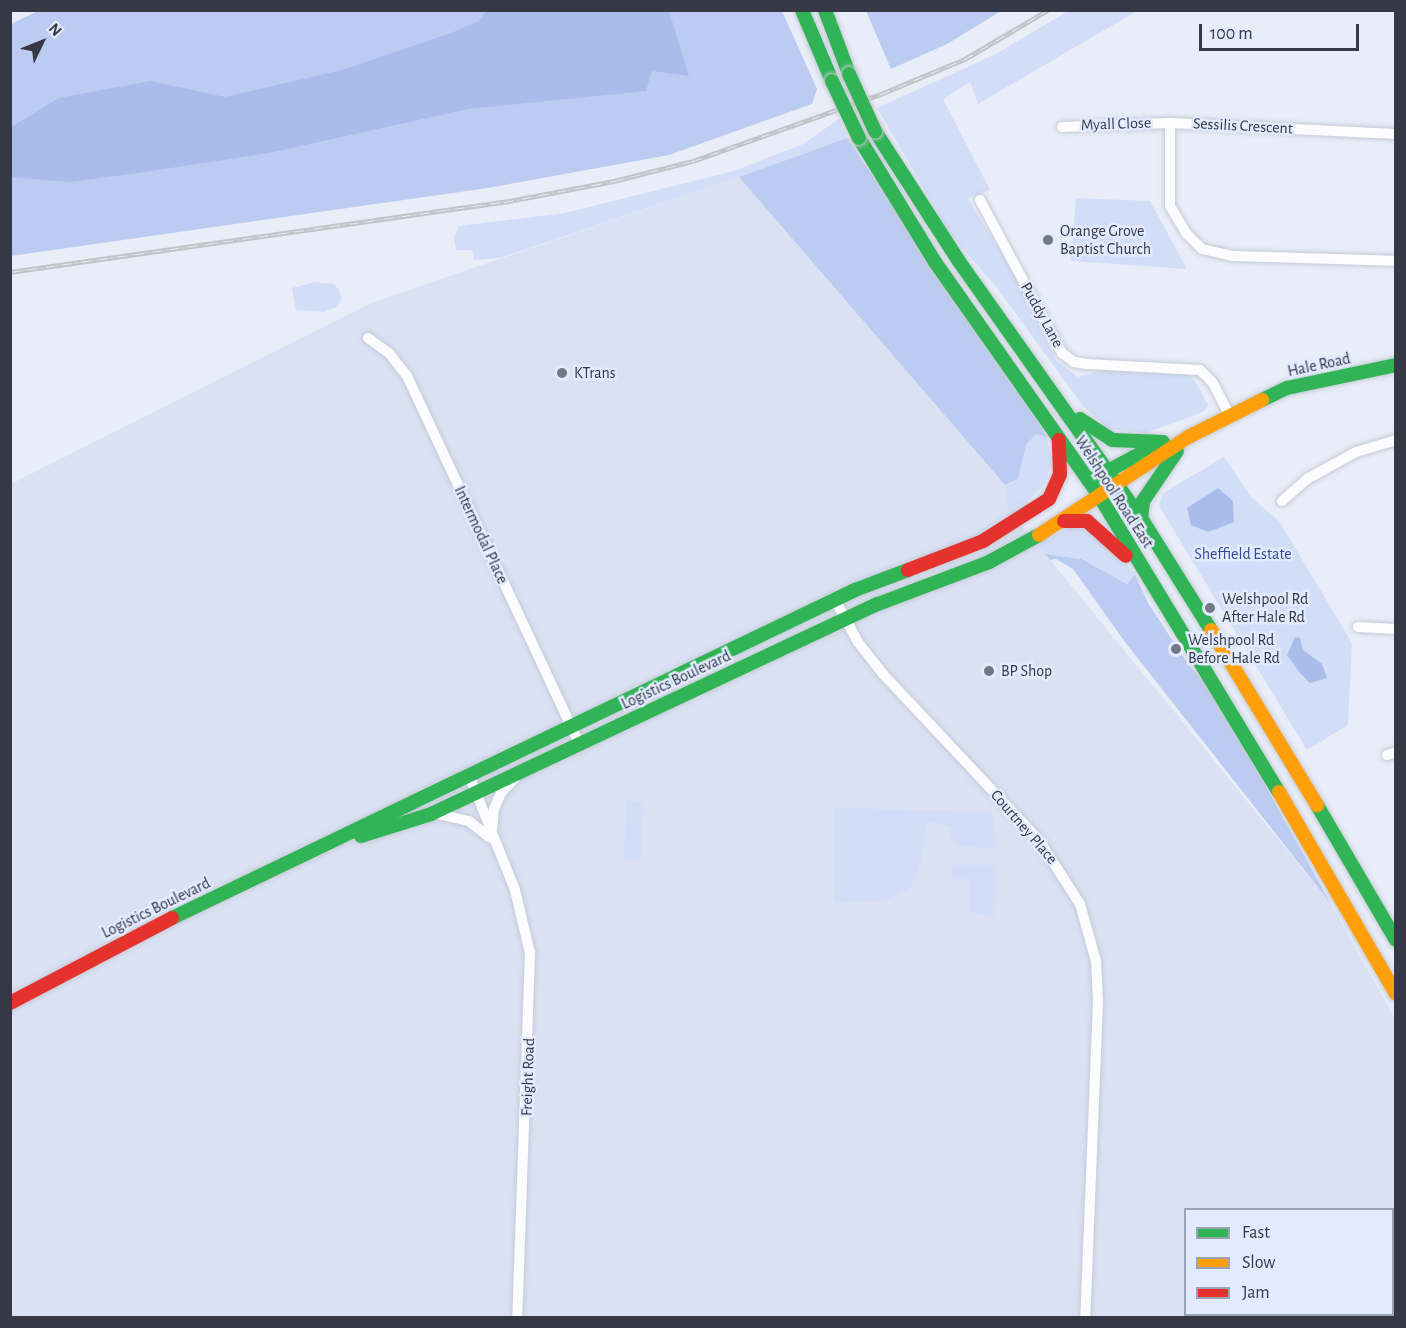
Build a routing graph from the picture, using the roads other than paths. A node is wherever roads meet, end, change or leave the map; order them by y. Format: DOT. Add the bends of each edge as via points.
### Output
graph roads {
  1 [pos="802,10"];
  2 [pos="825,10"];
  3 [pos="1170,123"];
  4 [pos="1062,127"];
  5 [pos="1395,134"];
  6 [pos="980,200"];
  7 [pos="1395,261"];
  8 [pos="368,338"];
  9 [pos="1395,365"];
  10 [pos="1066,408"];
  11 [pos="1229,415"];
  12 [pos="1059,436"];
  13 [pos="1185,440"];
  14 [pos="1395,440"];
  15 [pos="1163,442"];
  16 [pos="1108,469"];
  17 [pos="1089,481"];
  18 [pos="1118,484"];
  19 [pos="1100,497"];
  20 [pos="1282,501"];
  21 [pos="1141,518"];
  22 [pos="1064,521"];
  23 [pos="835,600"];
  24 [pos="845,621"];
  25 [pos="1358,627"];
  26 [pos="1395,628"];
  27 [pos="1210,678"];
  28 [pos="570,727"];
  29 [pos="579,744"];
  30 [pos="531,766"];
  31 [pos="469,775"];
  32 [pos="476,792"];
  33 [pos="433,813"];
  34 [pos="493,842"];
  35 [pos="319,849"];
  36 [pos="1395,940"];
  37 [pos="1395,994"];
  38 [pos="10,1003"];
  39 [pos="517,1317"];
  40 [pos="1084,1317"];
  1 -- 12 [label="main road, Welshpool Road East, bridge" via="859,138 935,262"];
  2 -- 10 [label="main road, Welshpool Road East, bridge" via="875,131 958,260"];
  3 -- 4 [label="street, Myall Close"];
  3 -- 5 [label="street, Sessilis Crescent"];
  3 -- 7 [label="street, Sessilis Crescent" via="1167,197 1180,225 1202,249 1232,256"];
  6 -- 11 [label="street, Puddy Lane" via="1062,353 1074,362 1087,364 1200,370 1213,382"];
  8 -- 28 [label="street, Intermodal Place" via="389,354 407,376"];
  9 -- 11 [label="main road, Hale Road" via="1287,388"];
  10 -- 15 [label="main road" via="1112,440"];
  10 -- 16 [label="main road, Welshpool Road East"];
  11 -- 13 [label="main road, Hale Road"];
  12 -- 17 [label="main road, Welshpool Road East"];
  12 -- 23 [label="main road, Logistics Boulevard" via="1059,479 1049,499 1026,517 983,541"];
  13 -- 15 [label="main road, Hale Road"];
  13 -- 18 [label="main road, Hale Road"];
  13 -- 21 [label="main road" via="1143,501"];
  14 -- 20 [label="street" via="1356,452 1308,479"];
  15 -- 16 [label="main road, Hale Road"];
  16 -- 17 [label="main road, Hale Road"];
  16 -- 18 [label="main road, Welshpool Road East"];
  17 -- 19 [label="main road, Welshpool Road East"];
  18 -- 19 [label="main road, Hale Road"];
  18 -- 21 [label="main road, Welshpool Road East"];
  19 -- 22 [label="main road, Hale Road"];
  19 -- 27 [label="main road, Welshpool Road East"];
  21 -- 36 [label="main road, Welshpool Road East" via="1262,712"];
  22 -- 24 [label="main road, Logistics Boulevard" via="976,568 878,604"];
  22 -- 27 [label="main road" via="1087,521 1118,547 1189,660"];
  23 -- 24 [label="street, Courtney Place"];
  23 -- 28 [label="main road, Logistics Boulevard"];
  24 -- 29 [label="main road, Logistics Boulevard"];
  24 -- 40 [label="street, Courtney Place" via="883,674 1039,840 1064,874 1083,913 1096,961 1098,1001"];
  25 -- 26 [label="street"];
  27 -- 37 [label="main road, Welshpool Road East" via="1354,916"];
  28 -- 29 [label="street, Intermodal Place"];
  28 -- 31 [label="main road, Logistics Boulevard"];
  29 -- 30 [label="main road, Logistics Boulevard"];
  30 -- 32 [label="main road, Logistics Boulevard"];
  30 -- 34 [label="street, Freight Road" via="501,793 494,809"];
  31 -- 32 [label="street, Freight Road"];
  31 -- 35 [label="main road, Logistics Boulevard"];
  32 -- 33 [label="main road, Logistics Boulevard"];
  32 -- 34 [label="street, Freight Road"];
  33 -- 34 [label="street, Freight Road" via="469,821"];
  33 -- 35 [label="main road, Logistics Boulevard"];
  34 -- 39 [label="street, Freight Road" via="519,907 531,979"];
  35 -- 38 [label="main road, Logistics Boulevard" via="95,956"];
}
